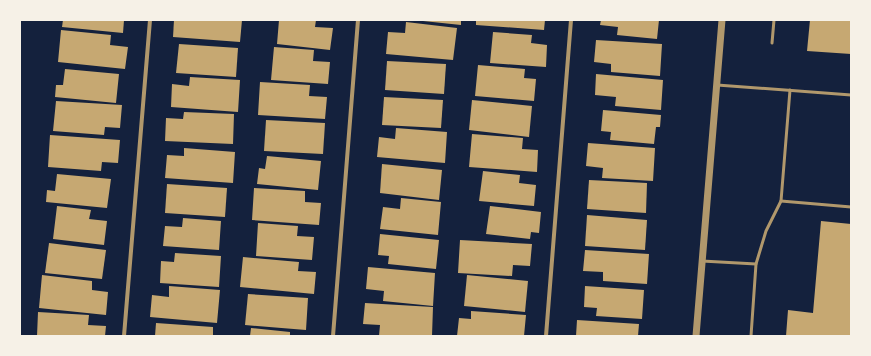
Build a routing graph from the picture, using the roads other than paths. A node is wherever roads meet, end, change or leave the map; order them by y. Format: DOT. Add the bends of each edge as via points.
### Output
graph roads {
  1 [pos="150,20"];
  2 [pos="358,20"];
  3 [pos="571,20"];
  4 [pos="722,20"];
  5 [pos="774,20"];
  6 [pos="772,43"];
  7 [pos="716,84"];
  8 [pos="790,90"];
  9 [pos="851,94"];
  10 [pos="781,201"];
  11 [pos="851,207"];
  12 [pos="702,261"];
  13 [pos="756,264"];
  14 [pos="124,336"];
  15 [pos="333,336"];
  16 [pos="546,336"];
  17 [pos="696,336"];
  18 [pos="751,336"];
  1 -- 14 [label="street"];
  2 -- 15 [label="street"];
  3 -- 16 [label="street"];
  4 -- 7 [label="street"];
  5 -- 6 [label="lane"];
  7 -- 8 [label="lane"];
  7 -- 12 [label="street"];
  8 -- 9 [label="lane"];
  8 -- 10 [label="lane"];
  10 -- 11 [label="lane"];
  10 -- 13 [label="lane" via="766,231"];
  12 -- 13 [label="lane"];
  12 -- 17 [label="street"];
  13 -- 18 [label="lane"];
}
